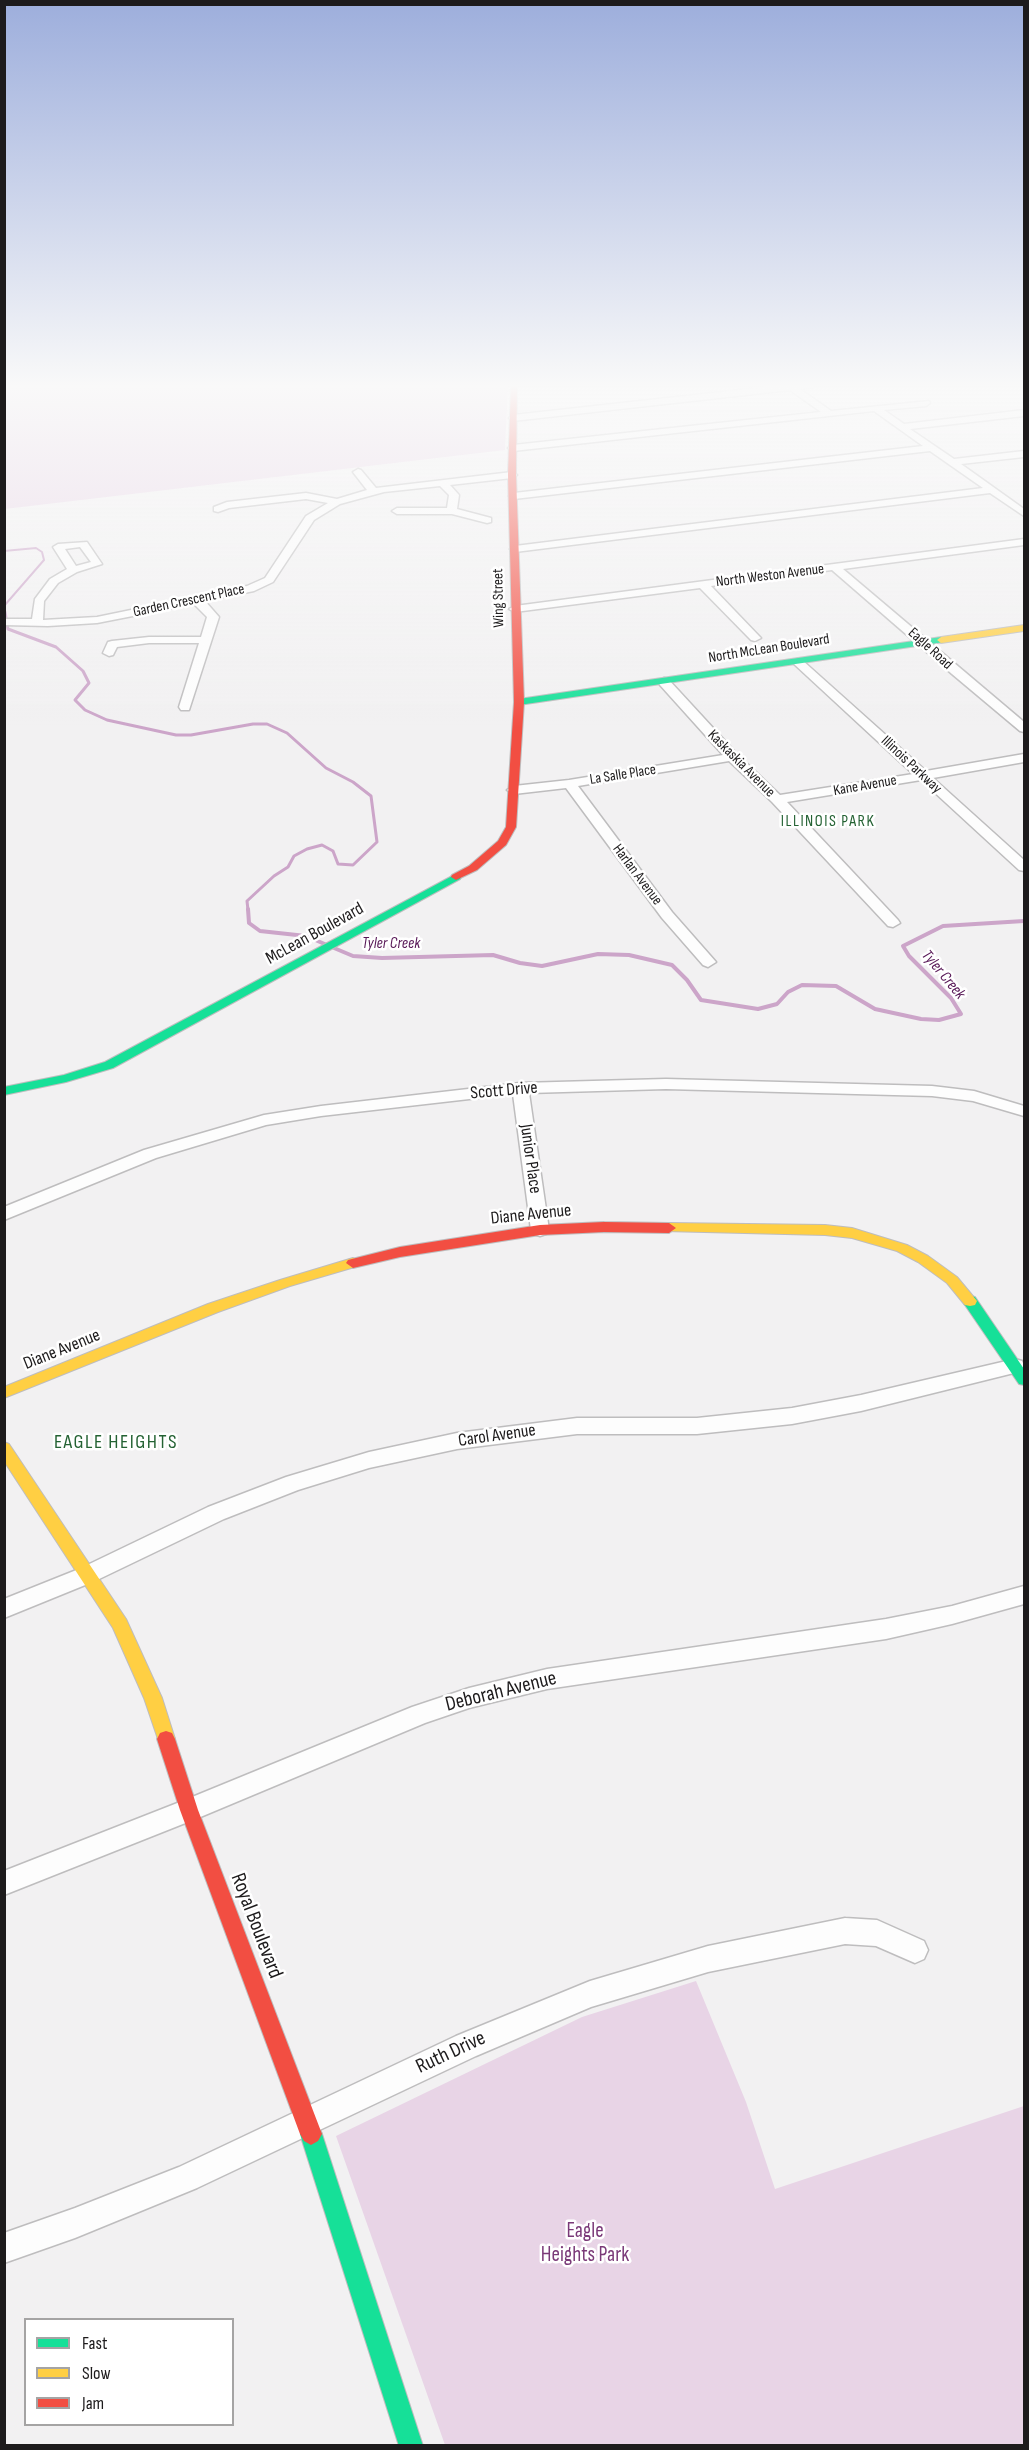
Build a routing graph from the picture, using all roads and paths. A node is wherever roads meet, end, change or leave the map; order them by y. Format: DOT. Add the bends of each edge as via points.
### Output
graph roads {
  1 [pos="277,499"];
  2 [pos="324,499"];
  3 [pos="346,499"];
  4 [pos="453,499"];
  5 [pos="514,499"];
  6 [pos="917,499"];
  7 [pos="1005,499"];
  8 [pos="338,502"];
  9 [pos="218,509"];
  10 [pos="397,511"];
  11 [pos="452,511"];
  12 [pos="1024,513"];
  13 [pos="487,520"];
  14 [pos="1024,542"];
  15 [pos="515,549"];
  16 [pos="836,568"];
  17 [pos="73,570"];
  18 [pos="703,585"];
  19 [pos="198,601"];
  20 [pos="516,609"];
  21 [pos="4,622"];
  22 [pos="37,623"];
  23 [pos="1024,628"];
  24 [pos="755,638"];
  25 [pos="206,640"];
  26 [pos="923,643"];
  27 [pos="109,652"];
  28 [pos="798,662"];
  29 [pos="528,681"];
  30 [pos="664,682"];
  31 [pos="567,696"];
  32 [pos="519,702"];
  33 [pos="185,707"];
  34 [pos="1024,728"];
  35 [pos="732,757"];
  36 [pos="1024,758"];
  37 [pos="923,776"];
  38 [pos="569,784"];
  39 [pos="514,790"];
  40 [pos="777,799"];
  41 [pos="1024,867"];
  42 [pos="893,923"];
  43 [pos="708,962"];
  44 [pos="520,1088"];
  45 [pos="4,1091"];
  46 [pos="1022,1109"];
  47 [pos="4,1214"];
  48 [pos="540,1230"];
  49 [pos="1020,1373"];
  50 [pos="4,1393"];
  51 [pos="4,1448"];
  52 [pos="87,1575"];
  53 [pos="1024,1595"];
  54 [pos="4,1609"];
  55 [pos="189,1810"];
  56 [pos="4,1883"];
  57 [pos="915,1950"];
  58 [pos="307,2122"];
  59 [pos="4,2248"];
  60 [pos="411,2445"];
  1 -- 9 [label="street"];
  2 -- 8 [label="street"];
  3 -- 8 [label="street, Garden Crescent Place"];
  4 -- 11 [label="street"];
  5 -- 15 [label="street, Wing Street"];
  6 -- 15 [label="street"];
  7 -- 12 [label="street"];
  8 -- 19 [label="street, Garden Crescent Place" via="310,518 269,580 250,589"];
  10 -- 11 [label="street"];
  11 -- 13 [label="street"];
  14 -- 16 [label="street, North Weston Avenue"];
  15 -- 20 [label="street, Wing Street"];
  16 -- 18 [label="street, North Weston Avenue"];
  16 -- 26 [label="street, Eagle Road"];
  17 -- 22 [label="street" via="42,594"];
  18 -- 20 [label="street, North Weston Avenue"];
  18 -- 24 [label="street"];
  19 -- 22 [label="street, Garden Crescent Place" via="97,620"];
  19 -- 25 [label="street" via="213,617"];
  20 -- 29 [label="street, Wing Street"];
  21 -- 22 [label="street, Garden Crescent Place"];
  23 -- 26 [label="street, North McLean Boulevard"];
  25 -- 27 [label="street" via="112,644"];
  25 -- 33 [label="street"];
  26 -- 28 [label="street, North McLean Boulevard"];
  26 -- 34 [label="street, Eagle Road"];
  28 -- 30 [label="street, North McLean Boulevard"];
  28 -- 37 [label="street, Illinois Parkway"];
  29 -- 31 [label="street"];
  29 -- 32 [label="street, Wing Street"];
  30 -- 31 [label="street, North McLean Boulevard"];
  30 -- 35 [label="street, Kaskaskia Avenue"];
  31 -- 32 [label="street, North McLean Boulevard"];
  32 -- 39 [label="street, McLean Boulevard"];
  35 -- 38 [label="street, La Salle Place"];
  35 -- 40 [label="street, Kaskaskia Avenue"];
  36 -- 37 [label="street, Kane Avenue"];
  37 -- 40 [label="street, Kane Avenue"];
  37 -- 41 [label="street, Illinois Parkway"];
  38 -- 39 [label="street, La Salle Place"];
  38 -- 43 [label="street, Harlan Avenue" via="673,923"];
  39 -- 45 [label="street, McLean Boulevard" via="510,827 502,843 464,873 109,1065"];
  40 -- 42 [label="street, Kaskaskia Avenue"];
  44 -- 46 [label="street, Scott Drive" via="666,1084 932,1091 974,1096"];
  44 -- 47 [label="street, Scott Drive" via="264,1120 150,1154"];
  44 -- 48 [label="street, Junior Place"];
  48 -- 49 [label="street, Diane Avenue" via="663,1226 825,1230 878,1239 923,1259 952,1280"];
  48 -- 50 [label="street, Diane Avenue" via="400,1252 285,1283"];
  49 -- 52 [label="street, Carol Avenue" via="792,1416 697,1426 577,1426 457,1441 369,1460 293,1483 216,1513"];
  51 -- 52 [label="street, Royal Boulevard"];
  52 -- 54 [label="street, Carol Avenue"];
  52 -- 55 [label="street, Royal Boulevard" via="120,1624 138,1662"];
  53 -- 55 [label="street, Deborah Avenue" via="886,1629 512,1686 420,1714"];
  55 -- 56 [label="street, Deborah Avenue"];
  55 -- 58 [label="street, Royal Boulevard"];
  57 -- 58 [label="street, Ruth Drive" via="865,1930 708,1959 590,1994"];
  58 -- 59 [label="street, Ruth Drive" via="187,2178"];
  58 -- 60 [label="street, Royal Boulevard"];
}
